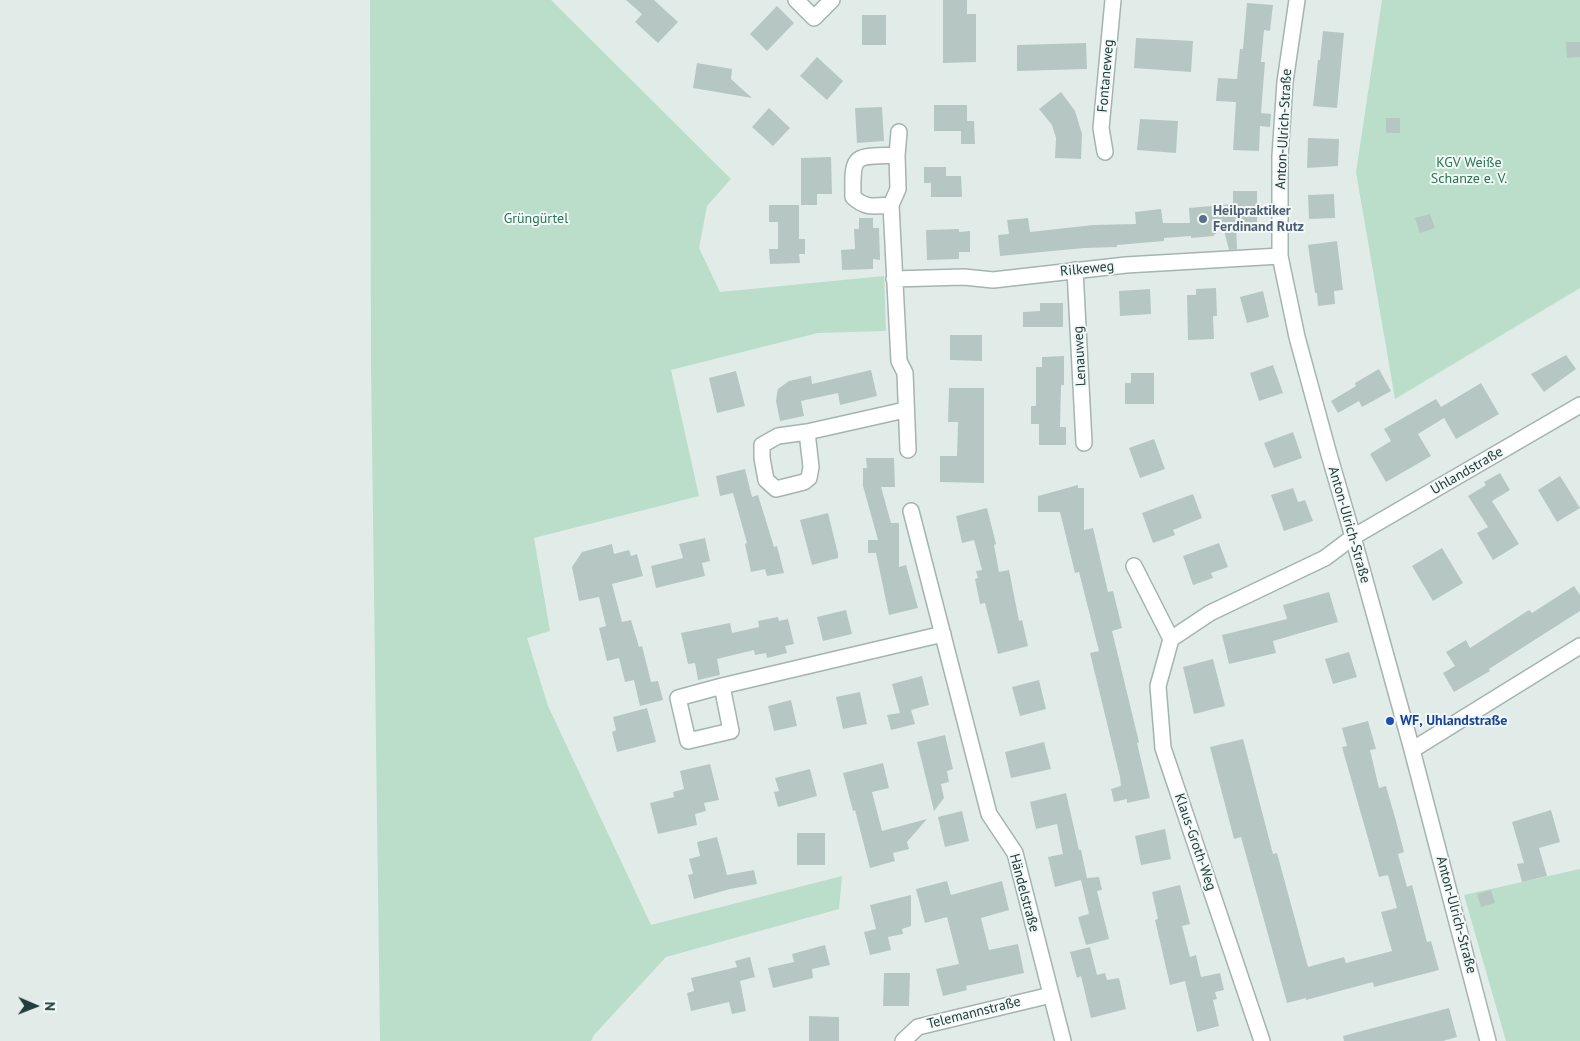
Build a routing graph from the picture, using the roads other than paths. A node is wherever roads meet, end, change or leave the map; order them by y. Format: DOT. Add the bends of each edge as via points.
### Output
graph roads {
  1 [pos="796,0"];
  2 [pos="832,0"];
  3 [pos="1113,0"];
  4 [pos="1297,0"];
  5 [pos="899,132"];
  6 [pos="1105,152"];
  7 [pos="897,155"];
  8 [pos="891,205"];
  9 [pos="1280,256"];
  10 [pos="1075,270"];
  11 [pos="894,279"];
  12 [pos="1580,405"];
  13 [pos="906,410"];
  14 [pos="807,432"];
  15 [pos="1084,443"];
  16 [pos="908,450"];
  17 [pos="911,511"];
  18 [pos="1353,537"];
  19 [pos="1134,566"];
  20 [pos="943,634"];
  21 [pos="1171,639"];
  22 [pos="1580,646"];
  23 [pos="722,686"];
  24 [pos="1412,750"];
  25 [pos="1050,995"];
  26 [pos="903,1041"];
  27 [pos="1063,1041"];
  28 [pos="1262,1041"];
  29 [pos="1488,1041"];
  1 -- 2 [label="street" via="814,18"];
  3 -- 6 [label="street, Fontaneweg" via="1101,128"];
  4 -- 9 [label="street, Anton-Ulrich-Straße" via="1284,82 1280,147"];
  5 -- 7 [label="street"];
  7 -- 8 [label="street" via="898,189"];
  7 -- 8 [label="street" via="864,156 856,161 852,170 853,197 860,204 869,207"];
  8 -- 11 [label="street"];
  9 -- 10 [label="street, Rilkeweg"];
  9 -- 18 [label="street, Anton-Ulrich-Straße" via="1297,337"];
  10 -- 11 [label="street, Rilkeweg" via="993,280 964,277"];
  10 -- 15 [label="street, Lenauweg"];
  11 -- 13 [label="street" via="899,361 905,373"];
  12 -- 18 [label="street, Uhlandstraße"];
  13 -- 14 [label="street"];
  13 -- 16 [label="street"];
  17 -- 20 [label="street, Händelstraße"];
  18 -- 21 [label="street" via="1325,558 1210,613"];
  18 -- 24 [label="street, Anton-Ulrich-Straße"];
  19 -- 21 [label="street"];
  20 -- 23 [label="street"];
  20 -- 25 [label="street, Händelstraße" via="989,814 1015,853"];
  21 -- 28 [label="street, Klaus-Groth-Weg" via="1158,686 1163,748"];
  22 -- 24 [label="street"];
  24 -- 29 [label="street, Anton-Ulrich-Straße"];
  25 -- 26 [label="street, Telemannstraße" via="918,1027"];
  25 -- 27 [label="street, Händelstraße"];
}
